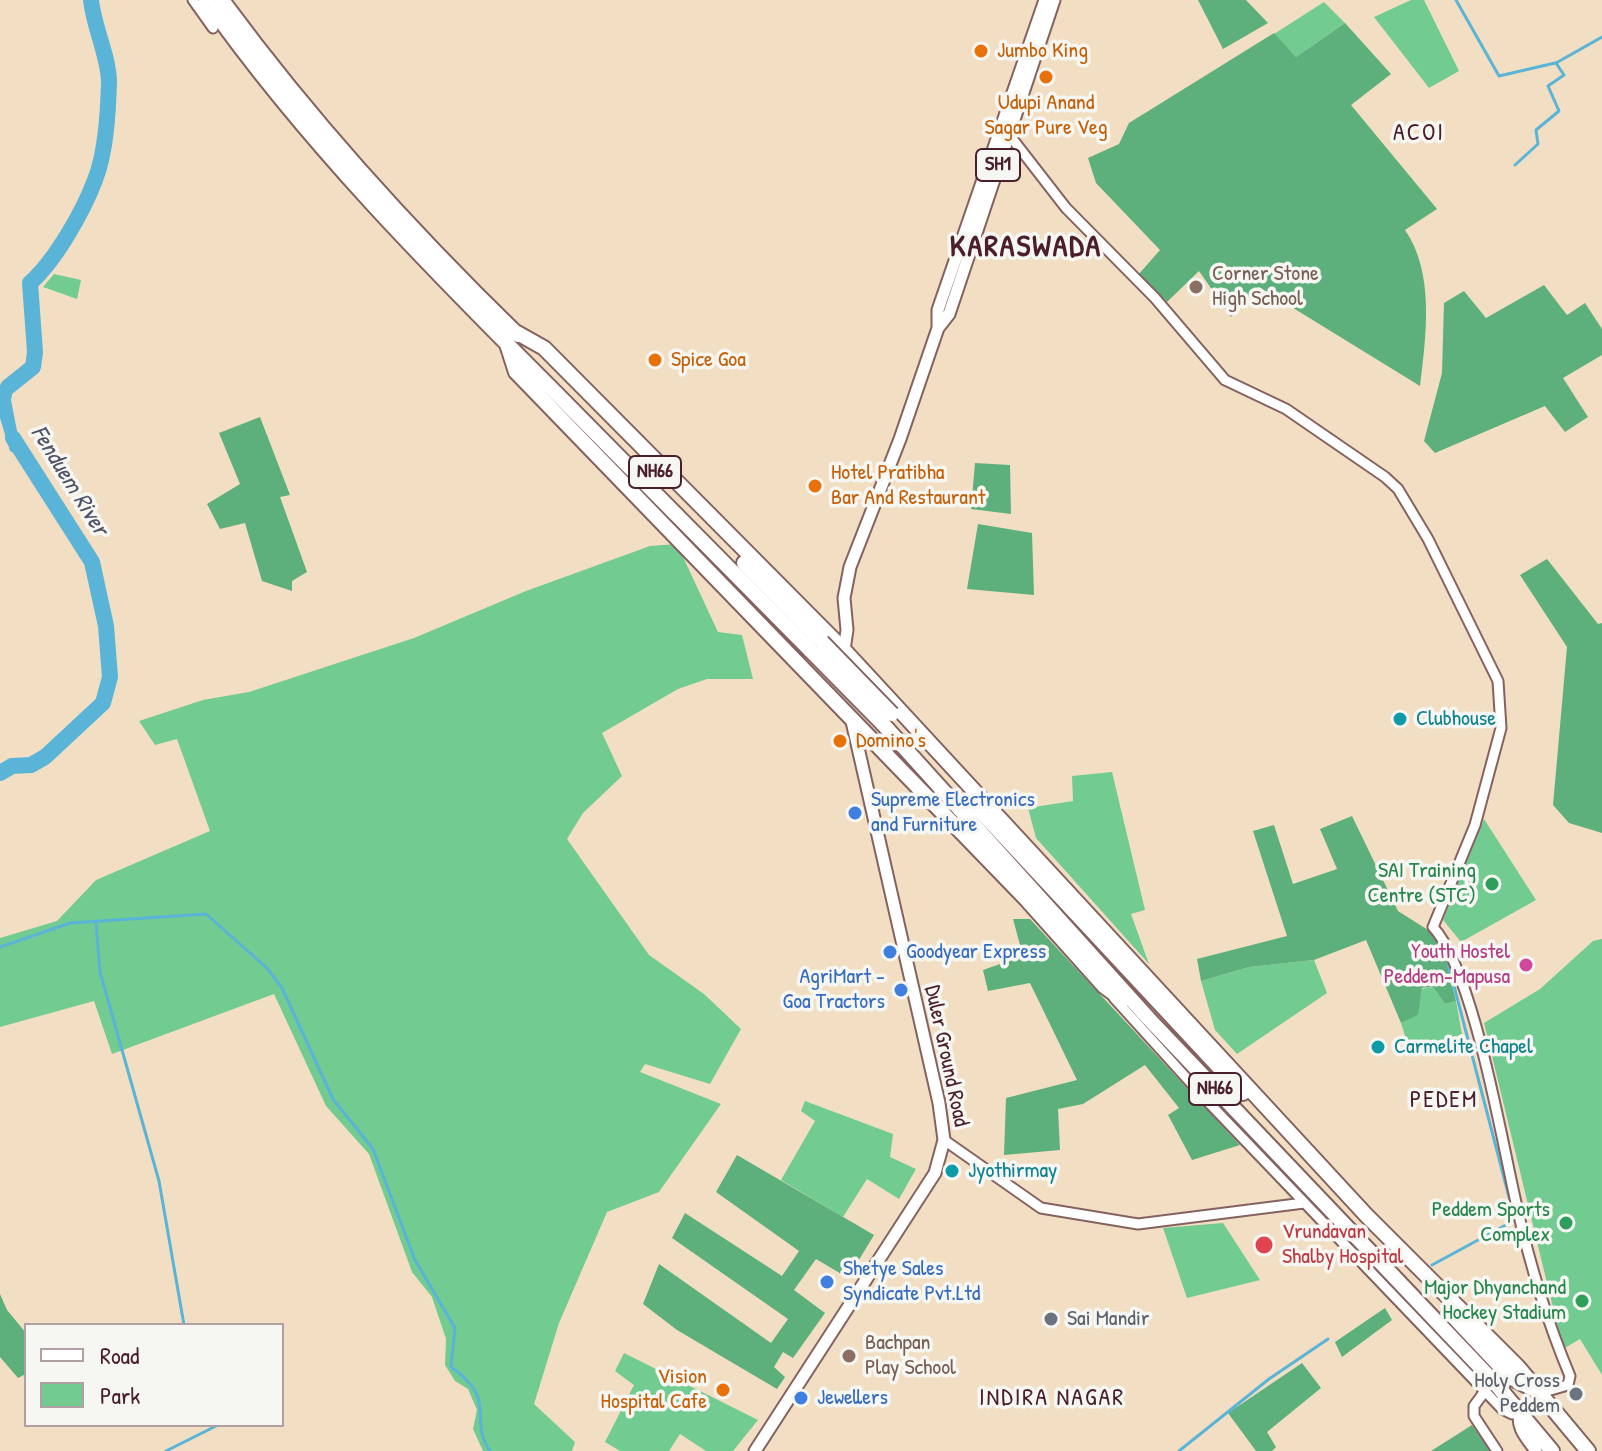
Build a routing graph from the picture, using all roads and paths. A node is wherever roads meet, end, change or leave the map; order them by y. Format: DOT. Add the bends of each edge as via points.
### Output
graph roads {
  1 [pos="193,0"];
  2 [pos="206,0"];
  3 [pos="222,0"];
  4 [pos="1045,0"];
  5 [pos="1054,0"];
  6 [pos="217,24"];
  7 [pos="1005,131"];
  8 [pos="510,337"];
  9 [pos="844,650"];
  10 [pos="813,678"];
  11 [pos="880,689"];
  12 [pos="851,717"];
  13 [pos="887,718"];
  14 [pos="1104,986"];
  15 [pos="1149,1019"];
  16 [pos="944,1140"];
  17 [pos="1304,1203"];
  18 [pos="1485,1391"];
  19 [pos="1540,1393"];
  20 [pos="1520,1412"];
  21 [pos="755,1451"];
  22 [pos="1497,1451"];
  23 [pos="1536,1451"];
  24 [pos="1552,1451"];
  25 [pos="1588,1451"];
  1 -- 6 [label="street"];
  2 -- 6 [label="highway, NH66"];
  3 -- 8 [label="highway, NH66" via="382,195"];
  4 -- 7 [label="main road, SH1"];
  5 -- 7 [label="main road, SH1"];
  6 -- 8 [label="highway, NH66" via="370,202"];
  7 -- 9 [label="main road, SH1" via="949,314 938,328 850,567"];
  7 -- 19 [label="street" via="1066,208 1155,298 1225,380 1286,409 1398,489 1498,681 1501,728 1475,825 1433,927 1447,942 1476,1031 1547,1322 1570,1376 1568,1385"];
  8 -- 9 [label="highway" via="544,348"];
  8 -- 10 [label="highway" via="516,372"];
  8 -- 13 [label="highway, NH66, bridge"];
  9 -- 10 [label="highway"];
  9 -- 11 [label="highway"];
  10 -- 12 [label="highway"];
  11 -- 12 [label="highway"];
  11 -- 19 [label="highway" via="1366,1215"];
  12 -- 14 [label="highway"];
  12 -- 16 [label="main road, Duler Ground Road"];
  13 -- 15 [label="highway, NH66"];
  13 -- 19 [label="highway, NH66" via="1510,1377"];
  14 -- 15 [label="highway"];
  14 -- 17 [label="street"];
  15 -- 20 [label="highway, NH66"];
  16 -- 17 [label="street" via="1041,1208 1138,1224"];
  16 -- 21 [label="main road, Duler Ground Road" via="935,1173"];
  17 -- 18 [label="street"];
  18 -- 20 [label="street" via="1502,1409"];
  18 -- 22 [label="street" via="1474,1406 1474,1416"];
  19 -- 20 [label="highway"];
  19 -- 25 [label="highway, NH66"];
  20 -- 23 [label="main road" via="1521,1431"];
  20 -- 24 [label="highway, NH66"];
}
